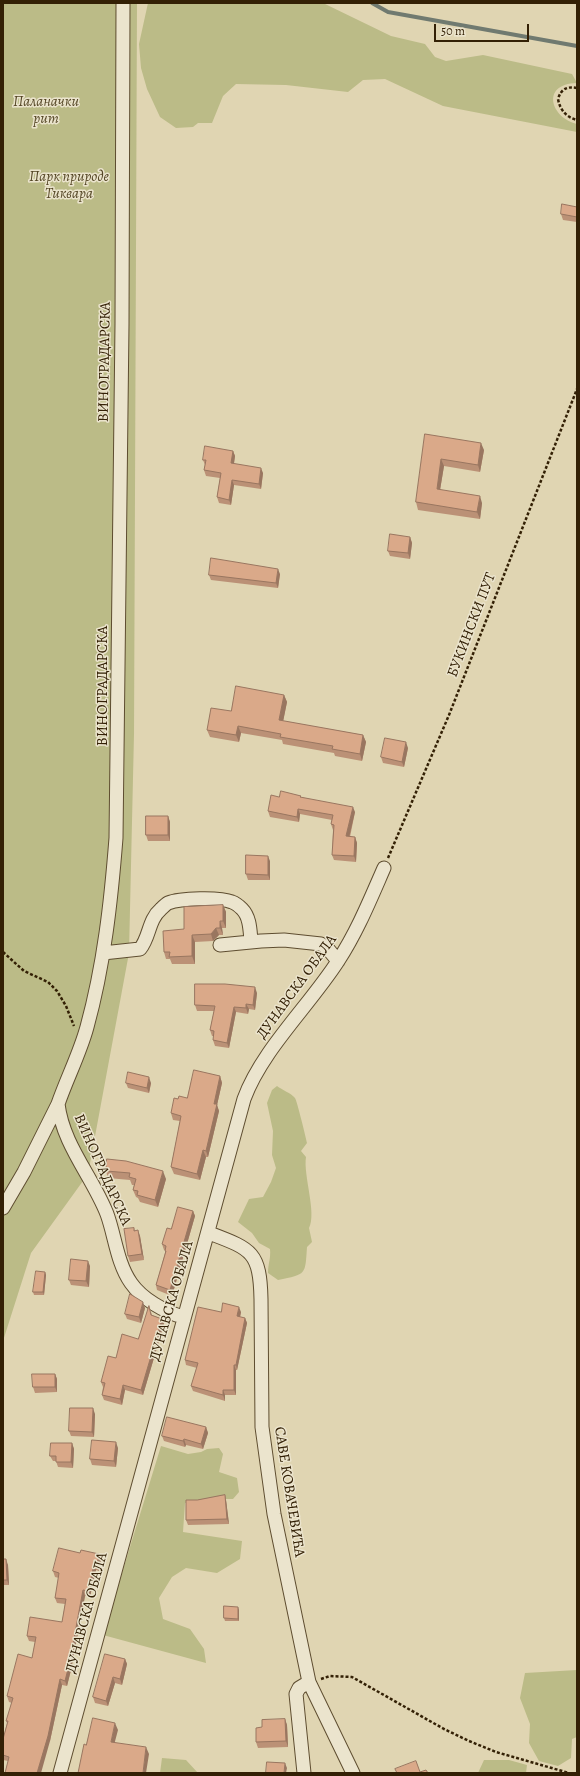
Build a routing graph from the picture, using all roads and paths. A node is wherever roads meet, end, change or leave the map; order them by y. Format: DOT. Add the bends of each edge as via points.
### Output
graph roads {
  1 [pos="123,3"];
  2 [pos="577,88"];
  3 [pos="577,120"];
  4 [pos="577,389"];
  5 [pos="384,868"];
  6 [pos="251,941"];
  7 [pos="220,945"];
  8 [pos="3,952"];
  9 [pos="103,952"];
  10 [pos="338,961"];
  11 [pos="81,1045"];
  12 [pos="58,1104"];
  13 [pos="3,1208"];
  14 [pos="209,1233"];
  15 [pos="184,1317"];
  16 [pos="309,1682"];
  17 [pos="60,1773"];
  18 [pos="304,1773"];
  19 [pos="353,1773"];
  20 [pos="569,1773"];
  1 -- 9 [label="street, ВИНОГРАДАРСКА" via="123,290 117,807 113,876"];
  2 -- 3 [label="path" via="563,89 558,99 566,115"];
  4 -- 5 [label="path, БУКИНСКИ ПУТ" via="449,715"];
  5 -- 10 [label="street, ДУНАВСКА ОБАЛА" via="360,922"];
  6 -- 7 [label="street"];
  6 -- 9 [label="street" via="248,918 233,902 218,899 195,900 168,903 159,911 150,923 146,942 140,949"];
  6 -- 10 [label="street" via="284,940 321,944"];
  8 -- 11 [label="path" via="14,964 48,982 57,991 66,1006"];
  9 -- 11 [label="street, ВИНОГРАДАРСКА"];
  10 -- 14 [label="street, ДУНАВСКА ОБАЛА" via="250,1082"];
  11 -- 12 [label="street, ВИНОГРАДАРСКА"];
  12 -- 13 [label="street"];
  12 -- 15 [label="street, ВИНОГРАДАРСКА" via="72,1147 107,1214 128,1279 144,1296 165,1310"];
  14 -- 15 [label="street, ДУНАВСКА ОБАЛА"];
  14 -- 16 [label="street, САВЕ КОВАЧЕВИЋА" via="240,1245 257,1263 261,1278 262,1427 274,1514"];
  15 -- 17 [label="street, ДУНАВСКА ОБАЛА"];
  16 -- 18 [label="street" via="299,1688 296,1694"];
  16 -- 19 [label="street, САВЕ КОВАЧЕВИЋА"];
  16 -- 20 [label="path" via="330,1676 352,1678 469,1741 496,1752"];
}
